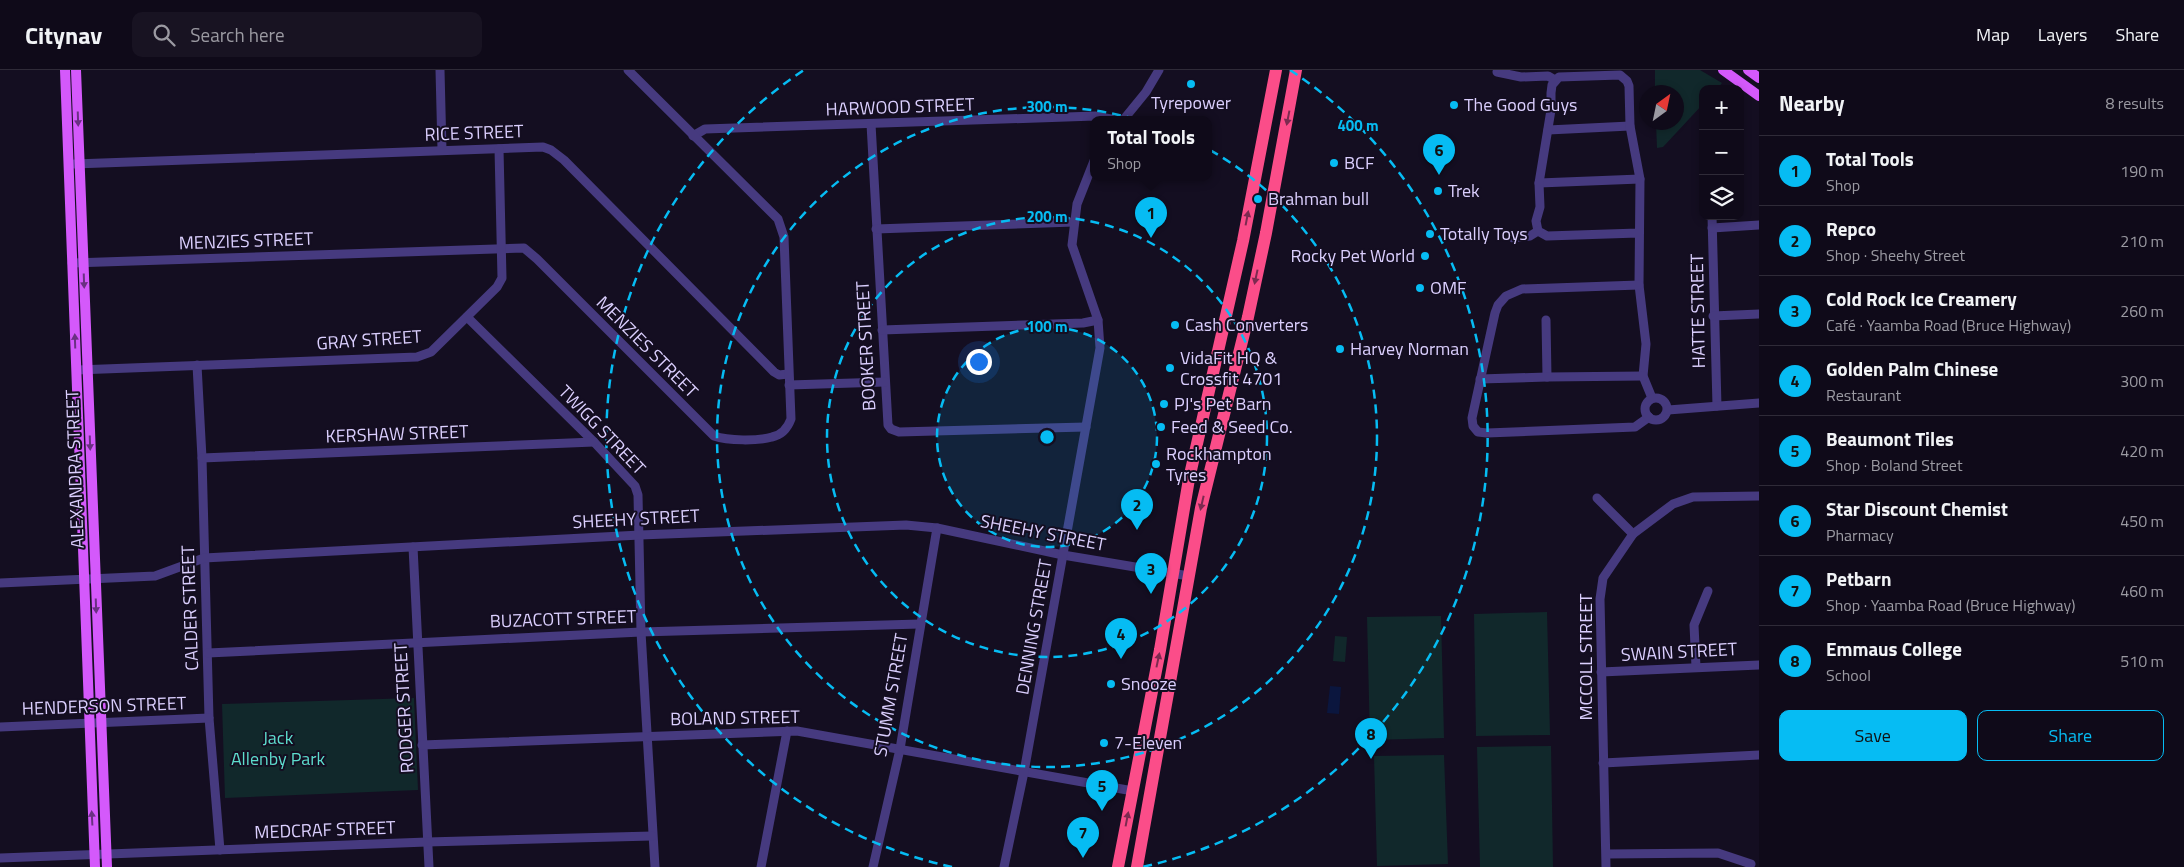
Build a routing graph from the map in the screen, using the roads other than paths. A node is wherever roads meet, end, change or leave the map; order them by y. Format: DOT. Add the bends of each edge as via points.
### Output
graph roads {
  1 [pos="65,70"];
  2 [pos="76,70"];
  3 [pos="440,70"];
  4 [pos="628,70"];
  5 [pos="1159,70"];
  6 [pos="1268,70"];
  7 [pos="1276,70"];
  8 [pos="1296,70"];
  9 [pos="1723,70"];
  10 [pos="1748,70"];
  11 [pos="1497,72"];
  12 [pos="1759,78"];
  13 [pos="1555,80"];
  14 [pos="1759,96"];
  15 [pos="1090,116"];
  16 [pos="1126,116"];
  17 [pos="1266,121"];
  18 [pos="871,124"];
  19 [pos="1630,126"];
  20 [pos="1548,130"];
  21 [pos="693,136"];
  22 [pos="499,148"];
  23 [pos="442,150"];
  24 [pos="74,164"];
  25 [pos="1090,170"];
  26 [pos="1640,180"];
  27 [pos="1539,183"];
  28 [pos="1712,220"];
  29 [pos="1074,222"];
  30 [pos="1759,224"];
  31 [pos="876,228"];
  32 [pos="1712,228"];
  33 [pos="1538,231"];
  34 [pos="1638,233"];
  35 [pos="1513,238"];
  36 [pos="502,248"];
  37 [pos="78,263"];
  38 [pos="1639,286"];
  39 [pos="1759,314"];
  40 [pos="1713,316"];
  41 [pos="467,317"];
  42 [pos="1098,320"];
  43 [pos="1546,320"];
  44 [pos="882,330"];
  45 [pos="197,365"];
  46 [pos="82,369"];
  47 [pos="788,374"];
  48 [pos="1643,376"];
  49 [pos="1547,377"];
  50 [pos="1480,379"];
  51 [pos="885,382"];
  52 [pos="789,385"];
  53 [pos="1652,398"];
  54 [pos="1759,403"];
  55 [pos="1716,406"];
  56 [pos="1668,410"];
  57 [pos="1648,418"];
  58 [pos="1086,427"];
  59 [pos="594,442"];
  60 [pos="202,458"];
  61 [pos="1759,496"];
  62 [pos="1597,498"];
  63 [pos="937,528"];
  64 [pos="1633,534"];
  65 [pos="640,535"];
  66 [pos="413,547"];
  67 [pos="1063,555"];
  68 [pos="204,558"];
  69 [pos="1172,574"];
  70 [pos="1189,576"];
  71 [pos="95,578"];
  72 [pos="84,579"];
  73 [pos="0,583"];
  74 [pos="1708,591"];
  75 [pos="920,624"];
  76 [pos="641,632"];
  77 [pos="418,642"];
  78 [pos="208,653"];
  79 [pos="1759,665"];
  80 [pos="1696,667"];
  81 [pos="1601,672"];
  82 [pos="210,718"];
  83 [pos="100,722"];
  84 [pos="88,723"];
  85 [pos="0,727"];
  86 [pos="788,731"];
  87 [pos="647,736"];
  88 [pos="422,745"];
  89 [pos="900,749"];
  90 [pos="1759,756"];
  91 [pos="1603,763"];
  92 [pos="1024,772"];
  93 [pos="1133,791"];
  94 [pos="652,836"];
  95 [pos="427,842"];
  96 [pos="220,850"];
  97 [pos="1607,854"];
  98 [pos="107,855"];
  99 [pos="94,856"];
  100 [pos="0,858"];
  101 [pos="1751,864"];
  102 [pos="95,867"];
  103 [pos="107,867"];
  104 [pos="429,867"];
  105 [pos="655,867"];
  106 [pos="761,867"];
  107 [pos="873,867"];
  108 [pos="1004,867"];
  109 [pos="1118,867"];
  110 [pos="1137,867"];
  111 [pos="1606,867"];
  1 -- 24 [label="main road, ALEXANDRA STREET"];
  2 -- 24 [label="main road, ALEXANDRA STREET, one-way"];
  3 -- 23 [label="street"];
  4 -- 21 [label="street, MENZIES STREET"];
  5 -- 16 [label="street"];
  6 -- 17 [label="highway" via="1262,111"];
  7 -- 17 [label="highway"];
  8 -- 70 [label="highway, one-way" via="1246,328 1201,508"];
  9 -- 14 [label="main road"];
  10 -- 12 [label="main road"];
  11 -- 13 [label="street" via="1521,77 1548,76"];
  13 -- 19 [label="street" via="1559,77 1614,74 1623,77 1629,86"];
  13 -- 20 [label="street"];
  15 -- 18 [label="street, HARWOOD STREET"];
  69 -- 17 [label="highway, one-way" via="1189,479 1243,241"];
  18 -- 21 [label="street, HARWOOD STREET" via="705,129"];
  18 -- 31 [label="street, BOOKER STREET"];
  19 -- 20 [label="street"];
  19 -- 26 [label="street"];
  20 -- 27 [label="street"];
  21 -- 47 [label="street, MENZIES STREET" via="778,219 782,227"];
  22 -- 23 [label="street, RICE STREET"];
  22 -- 36 [label="street, GRAY STREET"];
  22 -- 47 [label="street, RICE STREET" via="543,147 558,154 774,372"];
  23 -- 24 [label="street, RICE STREET"];
  24 -- 37 [label="main road, ALEXANDRA STREET"];
  25 -- 29 [label="street, DENNING STREET"];
  26 -- 27 [label="street"];
  26 -- 34 [label="street"];
  27 -- 33 [label="street"];
  28 -- 32 [label="street, HATTE STREET"];
  29 -- 31 [label="street"];
  29 -- 42 [label="street, DENNING STREET" via="1072,245"];
  30 -- 32 [label="street"];
  31 -- 44 [label="street, BOOKER STREET"];
  32 -- 40 [label="street, HATTE STREET"];
  33 -- 34 [label="street" via="1547,236"];
  33 -- 35 [label="street" via="1530,236"];
  34 -- 38 [label="street"];
  36 -- 37 [label="street, MENZIES STREET"];
  36 -- 41 [label="street, GRAY STREET" via="501,281"];
  36 -- 52 [label="street, MENZIES STREET" via="518,247 530,252 714,436 726,439 773,437 785,430 791,419"];
  37 -- 46 [label="main road, ALEXANDRA STREET"];
  38 -- 48 [label="street" via="1646,344"];
  38 -- 50 [label="street" via="1554,287 1510,293 1502,299 1495,313"];
  39 -- 40 [label="street"];
  40 -- 55 [label="street, HATTE STREET"];
  41 -- 45 [label="street, GRAY STREET" via="431,352 416,357"];
  41 -- 59 [label="street, TWIGG STREET"];
  42 -- 44 [label="street"];
  42 -- 58 [label="street, DENNING STREET" via="1100,348"];
  43 -- 49 [label="street"];
  44 -- 51 [label="street, BOOKER STREET"];
  45 -- 46 [label="street, GRAY STREET"];
  45 -- 60 [label="street, CALDER STREET"];
  46 -- 71 [label="main road, ALEXANDRA STREET, one-way"];
  46 -- 72 [label="main road, ALEXANDRA STREET"];
  47 -- 52 [label="street, MENZIES STREET"];
  48 -- 49 [label="street"];
  48 -- 53 [label="street"];
  49 -- 50 [label="street"];
  50 -- 57 [label="street" via="1472,418 1478,432 1635,427"];
  51 -- 52 [label="street"];
  51 -- 58 [label="street, BOOKER STREET" via="888,425 899,432"];
  53 -- 56 [label="street" via="1663,400"];
  53 -- 57 [label="street" via="1645,407"];
  54 -- 55 [label="street"];
  55 -- 56 [label="street"];
  56 -- 57 [label="street" via="1662,419"];
  58 -- 67 [label="street, DENNING STREET"];
  59 -- 60 [label="street, KERSHAW STREET"];
  59 -- 65 [label="street, TWIGG STREET" via="635,486"];
  60 -- 68 [label="street, CALDER STREET"];
  61 -- 64 [label="street, MCCOLL STREET" via="1693,497 1673,504"];
  62 -- 64 [label="street"];
  63 -- 65 [label="street, SHEEHY STREET" via="906,525"];
  63 -- 67 [label="street, SHEEHY STREET"];
  63 -- 75 [label="street, STUMM STREET"];
  64 -- 81 [label="street, MCCOLL STREET" via="1603,578 1600,599"];
  65 -- 66 [label="street, SHEEHY STREET"];
  65 -- 76 [label="street, TWIGG STREET"];
  66 -- 68 [label="street, SHEEHY STREET"];
  66 -- 77 [label="street, RODGER STREET"];
  67 -- 69 [label="street, SHEEHY STREET"];
  67 -- 92 [label="street, DENNING STREET"];
  68 -- 71 [label="street, SHEEHY STREET" via="155,576"];
  68 -- 78 [label="street, CALDER STREET"];
  69 -- 70 [label="street, SHEEHY STREET"];
  93 -- 69 [label="highway, one-way"];
  70 -- 110 [label="highway"];
  71 -- 72 [label="street, SHEEHY STREET"];
  71 -- 83 [label="main road, ALEXANDRA STREET, one-way"];
  72 -- 73 [label="street, SHEEHY STREET"];
  72 -- 84 [label="main road, ALEXANDRA STREET"];
  74 -- 80 [label="street" via="1694,625"];
  75 -- 76 [label="street, BUZACOTT STREET"];
  75 -- 89 [label="street, STUMM STREET"];
  76 -- 77 [label="street, BUZACOTT STREET"];
  76 -- 87 [label="street, TWIGG STREET"];
  77 -- 78 [label="street, BUZACOTT STREET"];
  77 -- 88 [label="street, RODGER STREET"];
  78 -- 82 [label="street, CALDER STREET"];
  79 -- 80 [label="street, SWAIN STREET"];
  80 -- 81 [label="street, SWAIN STREET"];
  81 -- 91 [label="street, MCCOLL STREET"];
  82 -- 83 [label="street, HENDERSON STREET"];
  82 -- 96 [label="street, CALDER STREET"];
  83 -- 84 [label="street, HENDERSON STREET"];
  83 -- 98 [label="main road, ALEXANDRA STREET"];
  84 -- 85 [label="street, HENDERSON STREET"];
  99 -- 84 [label="main road, ALEXANDRA STREET, one-way"];
  86 -- 87 [label="street, BOLAND STREET"];
  86 -- 89 [label="street, BOLAND STREET"];
  86 -- 106 [label="street"];
  87 -- 88 [label="street, BOLAND STREET"];
  87 -- 94 [label="street, TWIGG STREET"];
  88 -- 95 [label="street, RODGER STREET"];
  89 -- 92 [label="street, BOLAND STREET"];
  89 -- 107 [label="street, STUMM STREET"];
  90 -- 91 [label="street"];
  91 -- 97 [label="street, MCCOLL STREET"];
  92 -- 93 [label="street, BOLAND STREET"];
  92 -- 108 [label="street, DENNING STREET"];
  109 -- 93 [label="highway, one-way"];
  94 -- 95 [label="street, MEDCRAF STREET"];
  94 -- 105 [label="street, TWIGG STREET"];
  95 -- 96 [label="street, MEDCRAF STREET"];
  95 -- 104 [label="street, RODGER STREET"];
  96 -- 98 [label="street, MEDCRAF STREET"];
  97 -- 101 [label="street" via="1718,853"];
  97 -- 111 [label="street, MCCOLL STREET"];
  98 -- 99 [label="street, MEDCRAF STREET"];
  98 -- 103 [label="main road, ALEXANDRA STREET"];
  99 -- 100 [label="street, MEDCRAF STREET"];
  99 -- 102 [label="main road, ALEXANDRA STREET"];
}
